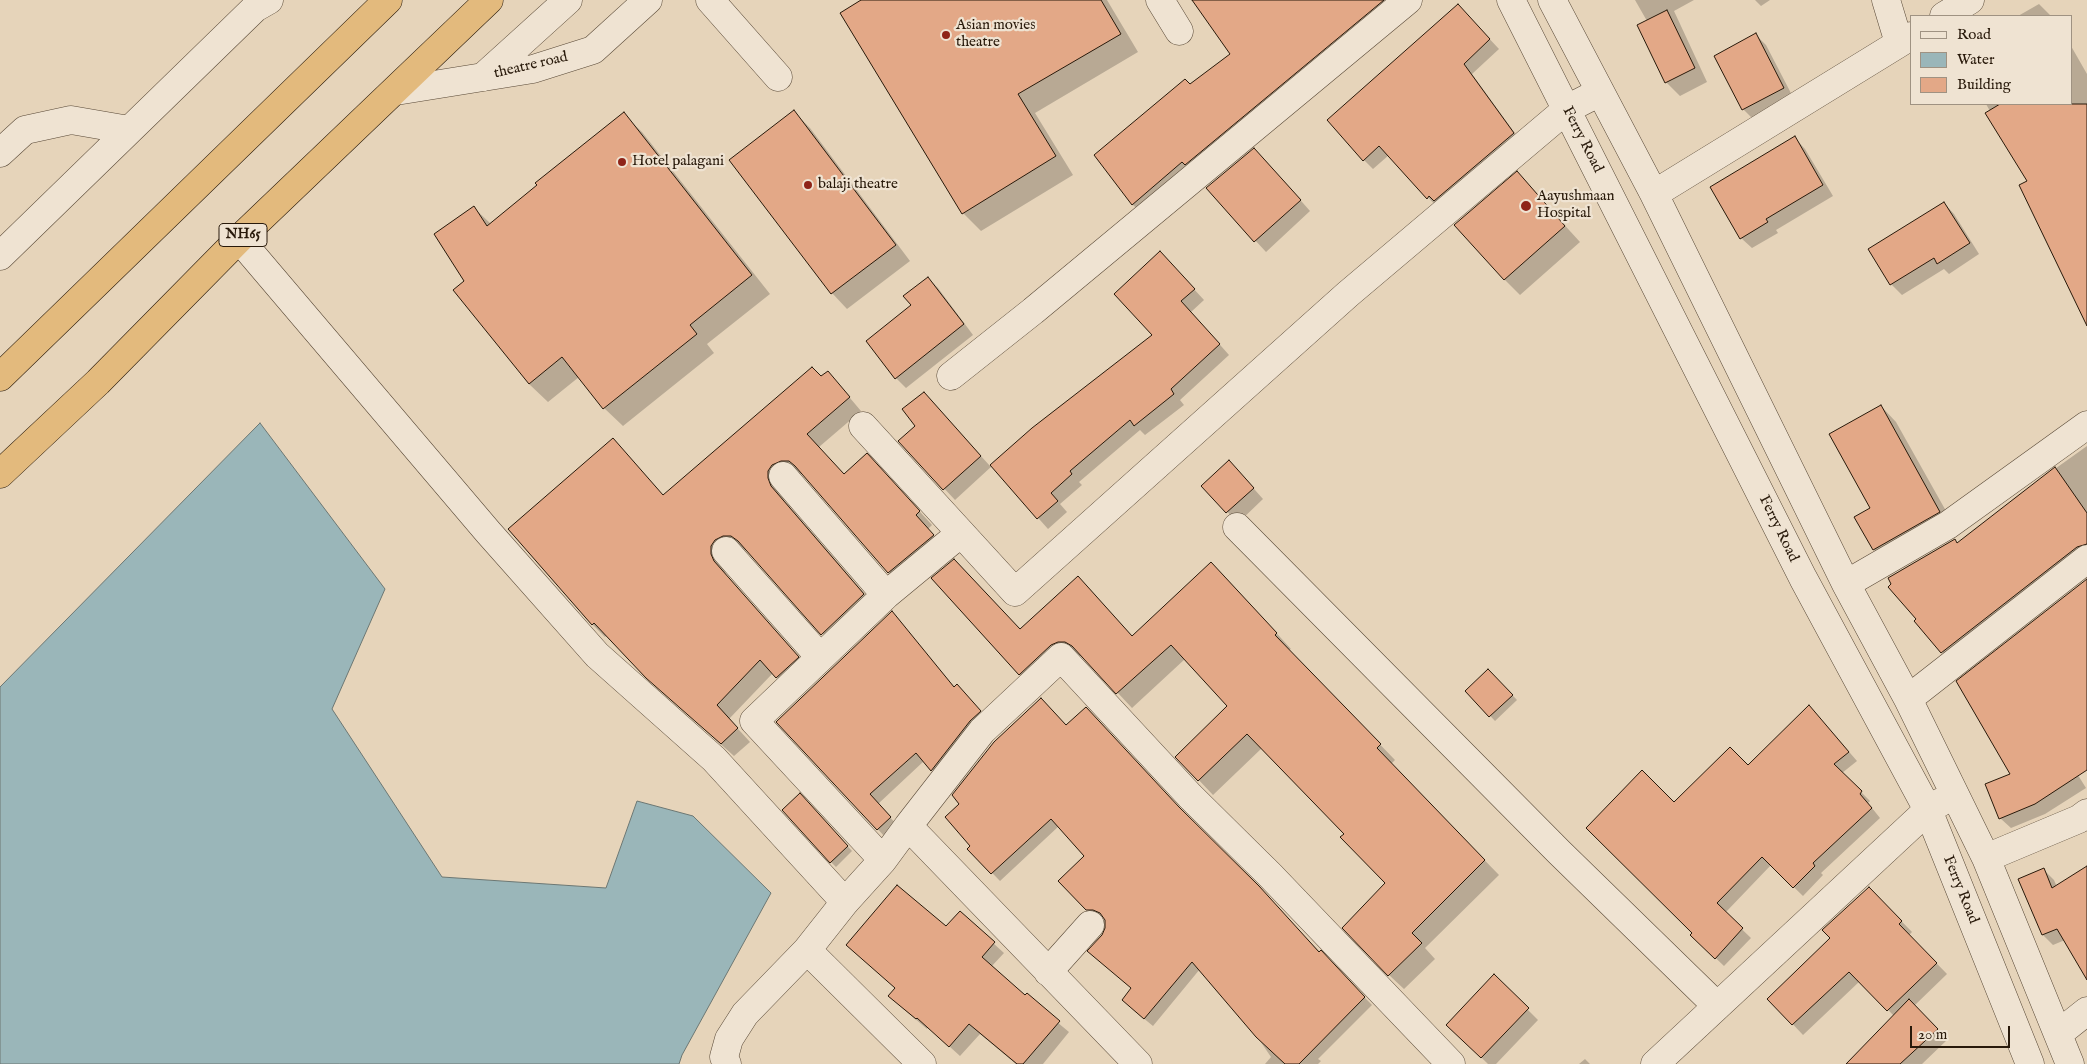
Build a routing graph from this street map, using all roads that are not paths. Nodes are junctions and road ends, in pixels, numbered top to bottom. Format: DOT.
graph roads {
  1 [pos="269,0"];
  2 [pos="388,0"];
  3 [pos="489,0"];
  4 [pos="568,0"];
  5 [pos="648,0"];
  6 [pos="710,0"];
  7 [pos="1160,0"];
  8 [pos="1408,0"];
  9 [pos="1511,0"];
  10 [pos="1552,0"];
  11 [pos="1886,0"];
  12 [pos="1970,0"];
  13 [pos="1946,15"];
  14 [pos="1179,32"];
  15 [pos="1905,40"];
  16 [pos="778,76"];
  17 [pos="483,77"];
  18 [pos="396,91"];
  19 [pos="1600,92"];
  20 [pos="1566,110"];
  21 [pos="129,130"];
  22 [pos="0,153"];
  23 [pos="1654,194"];
  24 [pos="238,239"];
  25 [pos="0,256"];
  26 [pos="951,376"];
  27 [pos="0,377"];
  28 [pos="2087,425"];
  29 [pos="863,426"];
  30 [pos="0,474"];
  31 [pos="783,476"];
  32 [pos="1237,527"];
  33 [pos="960,533"];
  34 [pos="726,551"];
  35 [pos="2087,559"];
  36 [pos="1841,574"];
  37 [pos="1803,578"];
  38 [pos="886,595"];
  39 [pos="820,657"];
  40 [pos="1908,699"];
  41 [pos="1954,795"];
  42 [pos="1928,810"];
  43 [pos="2087,813"];
  44 [pos="908,826"];
  45 [pos="1986,858"];
  46 [pos="883,860"];
  47 [pos="845,902"];
  48 [pos="1090,925"];
  49 [pos="807,950"];
  50 [pos="1048,972"];
  51 [pos="1717,1006"];
  52 [pos="2087,1011"];
  53 [pos="2058,1034"];
  54 [pos="727,1064"];
  55 [pos="922,1064"];
  56 [pos="1138,1064"];
  57 [pos="1451,1064"];
  58 [pos="1655,1064"];
  59 [pos="2030,1064"];
  60 [pos="2070,1064"];
  1 -- 21 [label="street"];
  2 -- 27 [label="highway"];
  3 -- 18 [label="highway, NH65"];
  4 -- 17 [label="street"];
  5 -- 17 [label="street, theatre road"];
  6 -- 16 [label="street"];
  7 -- 14 [label="street"];
  8 -- 26 [label="street"];
  9 -- 20 [label="street, Ferry Road"];
  10 -- 19 [label="street"];
  11 -- 15 [label="street"];
  12 -- 13 [label="street"];
  15 -- 23 [label="street"];
  17 -- 18 [label="street, theatre road"];
  18 -- 24 [label="highway, NH65"];
  19 -- 20 [label="street"];
  19 -- 23 [label="street"];
  20 -- 33 [label="street"];
  20 -- 37 [label="street, Ferry Road"];
  21 -- 22 [label="street"];
  21 -- 25 [label="street"];
  23 -- 36 [label="street"];
  24 -- 30 [label="highway, NH65"];
  24 -- 47 [label="street"];
  28 -- 36 [label="street"];
  29 -- 33 [label="street"];
  31 -- 38 [label="street"];
  32 -- 51 [label="street"];
  33 -- 38 [label="street"];
  34 -- 39 [label="street"];
  35 -- 40 [label="street"];
  36 -- 37 [label="street"];
  36 -- 40 [label="street"];
  37 -- 42 [label="street, Ferry Road"];
  38 -- 39 [label="street"];
  39 -- 46 [label="street"];
  40 -- 41 [label="street"];
  41 -- 42 [label="street"];
  41 -- 45 [label="street"];
  42 -- 51 [label="street"];
  42 -- 59 [label="street, Ferry Road"];
  43 -- 45 [label="street"];
  44 -- 46 [label="street"];
  44 -- 50 [label="street"];
  44 -- 57 [label="street"];
  45 -- 53 [label="street"];
  46 -- 47 [label="street"];
  47 -- 49 [label="street"];
  48 -- 50 [label="street"];
  49 -- 54 [label="street"];
  49 -- 55 [label="street"];
  50 -- 56 [label="street"];
  51 -- 58 [label="street"];
  52 -- 53 [label="street"];
  53 -- 60 [label="street"];
}
